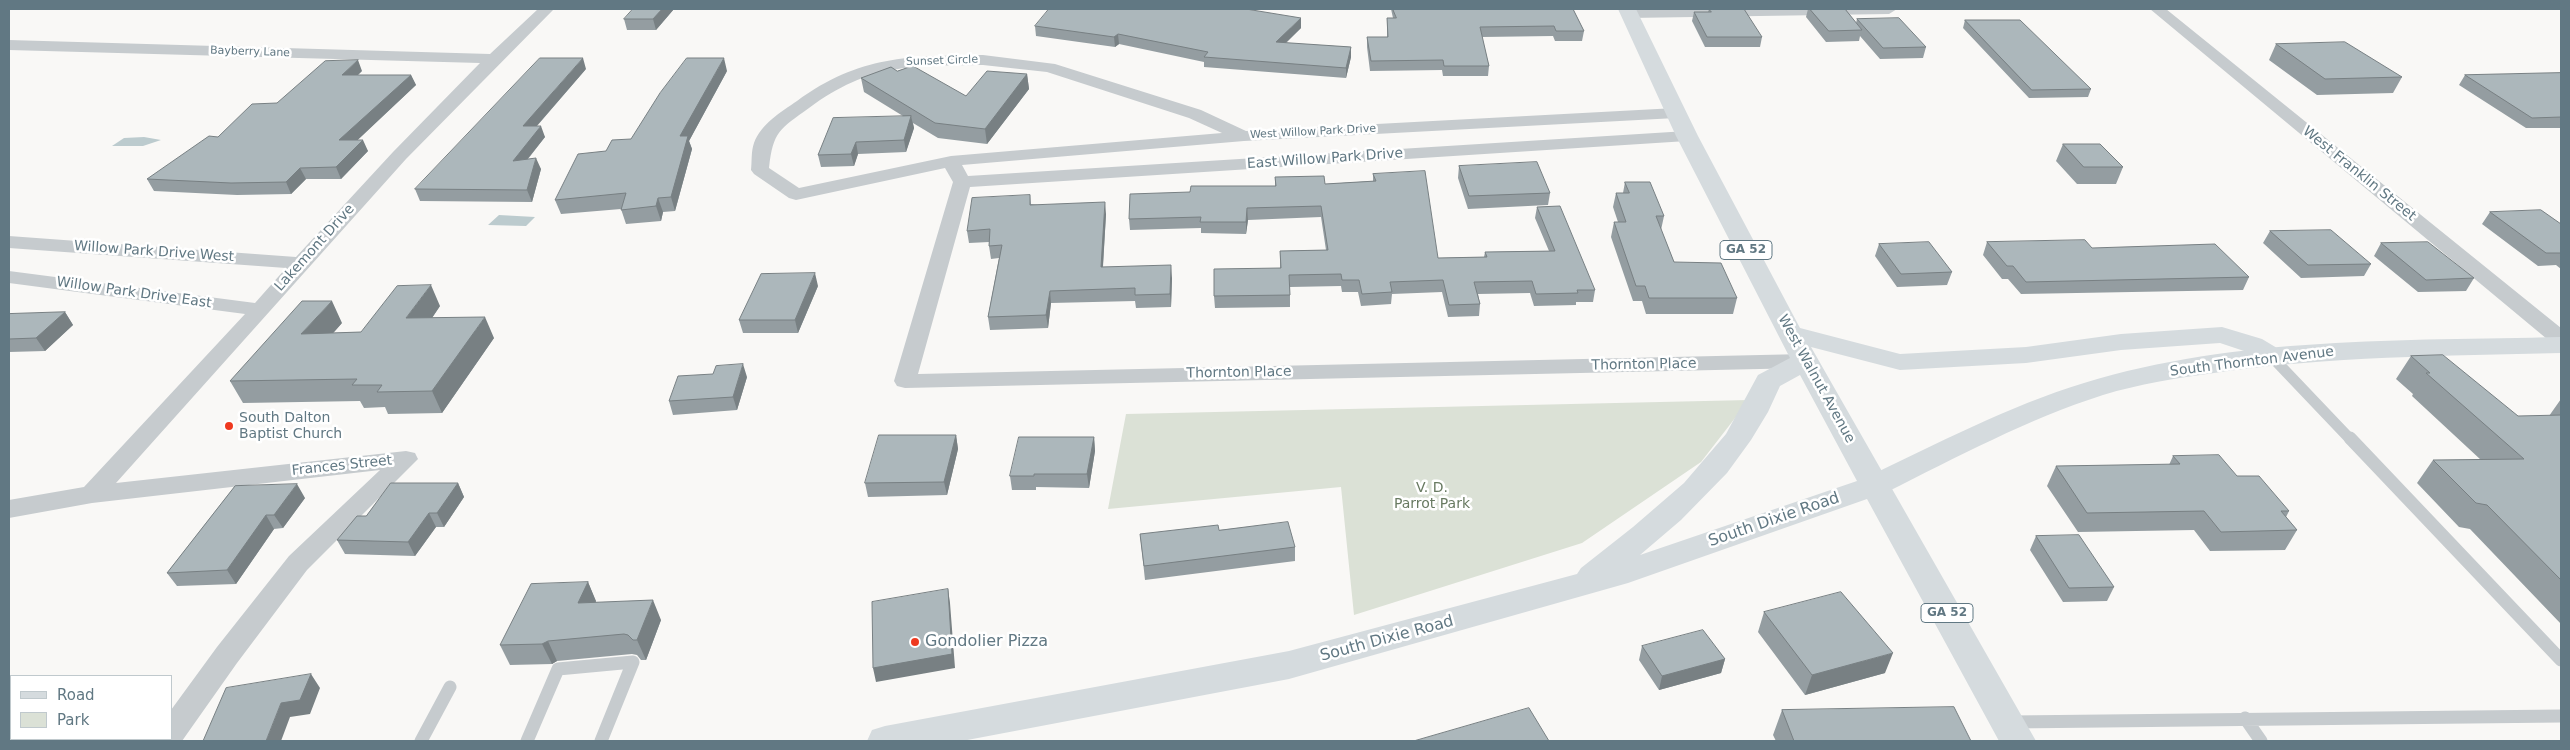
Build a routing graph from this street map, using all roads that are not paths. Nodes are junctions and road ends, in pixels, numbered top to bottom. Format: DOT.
graph roads {
  1 [pos="546,9"];
  2 [pos="1889,9"];
  3 [pos="2157,9"];
  4 [pos="1628,11"];
  5 [pos="9,44"];
  6 [pos="492,59"];
  7 [pos="1676,113"];
  8 [pos="1244,136"];
  9 [pos="1687,136"];
  10 [pos="951,161"];
  11 [pos="962,182"];
  12 [pos="9,242"];
  13 [pos="299,263"];
  14 [pos="9,276"];
  15 [pos="260,310"];
  16 [pos="1790,333"];
  17 [pos="2561,339"];
  18 [pos="2561,345"];
  19 [pos="2272,357"];
  20 [pos="1805,361"];
  21 [pos="1876,485"];
  22 [pos="92,494"];
  23 [pos="9,509"];
  24 [pos="1580,585"];
  25 [pos="2561,660"];
  26 [pos="450,687"];
  27 [pos="2561,716"];
  28 [pos="2245,718"];
  29 [pos="2013,732"];
  30 [pos="172,733"];
  31 [pos="921,738"];
  32 [pos="421,741"];
  33 [pos="527,741"];
  34 [pos="602,741"];
  35 [pos="885,741"];
  36 [pos="2261,741"];
  1 -- 6 [label="street, Lakemont Drive"];
  2 -- 4 [label="street"];
  3 -- 17 [label="street, West Franklin Street"];
  4 -- 7 [label="main road, West Walnut Avenue / GA 52"];
  5 -- 6 [label="street, Bayberry Lane"];
  6 -- 13 [label="street, Lakemont Drive"];
  7 -- 8 [label="street, West Willow Park Drive"];
  7 -- 9 [label="main road, West Walnut Avenue / GA 52"];
  8 -- 10 [label="street, West Willow Park Drive"];
  8 -- 10 [label="street, Sunset Circle"];
  9 -- 11 [label="street, East Willow Park Drive"];
  9 -- 16 [label="main road, West Walnut Avenue / GA 52"];
  10 -- 11 [label="street"];
  11 -- 20 [label="street, Thornton Place"];
  12 -- 13 [label="street, Willow Park Drive West"];
  13 -- 15 [label="street, Lakemont Drive"];
  14 -- 15 [label="street, Willow Park Drive East"];
  15 -- 22 [label="street, Lakemont Drive"];
  16 -- 19 [label="main road"];
  16 -- 20 [label="main road, West Walnut Avenue / GA 52"];
  18 -- 19 [label="main road, South Thornton Avenue"];
  19 -- 21 [label="main road, South Thornton Avenue"];
  19 -- 25 [label="lane"];
  20 -- 21 [label="main road, West Walnut Avenue / GA 52"];
  20 -- 24 [label="main road"];
  21 -- 24 [label="main road, South Dixie Road"];
  21 -- 29 [label="main road, West Walnut Avenue / GA 52"];
  22 -- 23 [label="street, Frances Street"];
  22 -- 30 [label="street, Frances Street"];
  24 -- 31 [label="main road, South Dixie Road"];
  26 -- 32 [label="lane"];
  27 -- 28 [label="lane"];
  28 -- 29 [label="lane"];
  28 -- 36 [label="lane"];
  31 -- 35 [label="main road, South Dixie Road"];
  33 -- 34 [label="lane"];
}
